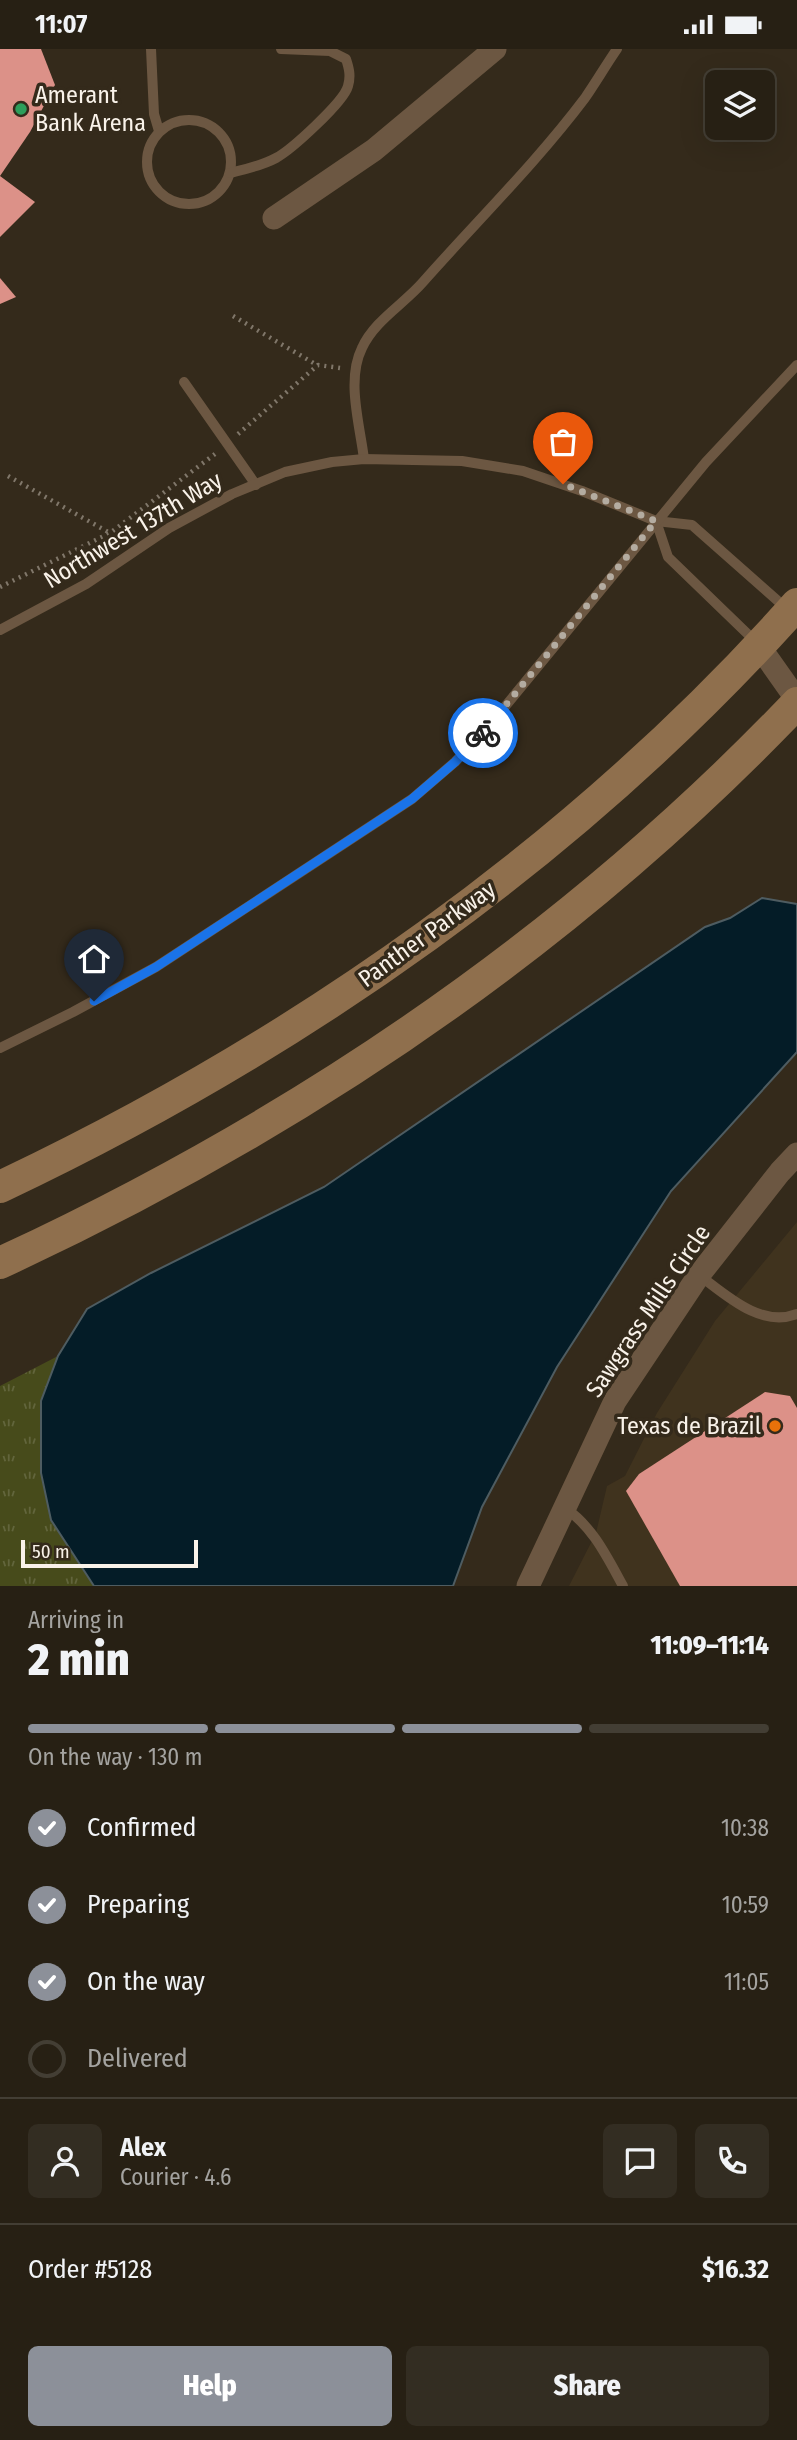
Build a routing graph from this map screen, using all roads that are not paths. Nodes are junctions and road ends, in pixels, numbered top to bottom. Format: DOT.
graph roads {
  1 [pos="151,49"];
  2 [pos="281,49"];
  3 [pos="495,49"];
  4 [pos="617,49"];
  5 [pos="159,131"];
  6 [pos="230,173"];
  7 [pos="274,218"];
  8 [pos="797,365"];
  9 [pos="184,382"];
  10 [pos="364,459"];
  11 [pos="256,485"];
  12 [pos="656,521"];
  13 [pos="795,612"];
  14 [pos="0,630"];
  15 [pos="760,646"];
  16 [pos="797,702"];
  17 [pos="0,1048"];
  18 [pos="797,1154"];
  19 [pos="0,1187"];
  20 [pos="0,1263"];
  21 [pos="699,1275"];
  22 [pos="797,1314"];
  23 [pos="565,1508"];
  24 [pos="528,1586"];
  25 [pos="623,1586"];
  1 -- 5 [label="lane"];
  2 -- 6 [label="lane"];
  3 -- 7 [label="street"];
  4 -- 10 [label="lane"];
  5 -- 6 [label="lane"];
  5 -- 6 [label="lane"];
  8 -- 12 [label="lane"];
  9 -- 11 [label="lane"];
  10 -- 11 [label="lane, Northwest 137th Way"];
  10 -- 12 [label="lane, Northwest 137th Way"];
  11 -- 14 [label="lane, Northwest 137th Way"];
  12 -- 13 [label="lane, Northwest 137th Way"];
  12 -- 15 [label="lane"];
  12 -- 17 [label="lane"];
  13 -- 15 [label="main road, Panther Parkway"];
  15 -- 16 [label="street"];
  15 -- 19 [label="main road, Panther Parkway"];
  16 -- 20 [label="main road"];
  18 -- 21 [label="street, Sawgrass Mills Circle"];
  21 -- 22 [label="lane"];
  21 -- 23 [label="street, Sawgrass Mills Circle"];
  23 -- 24 [label="street, Sawgrass Mills Circle"];
  23 -- 25 [label="lane"];
}
